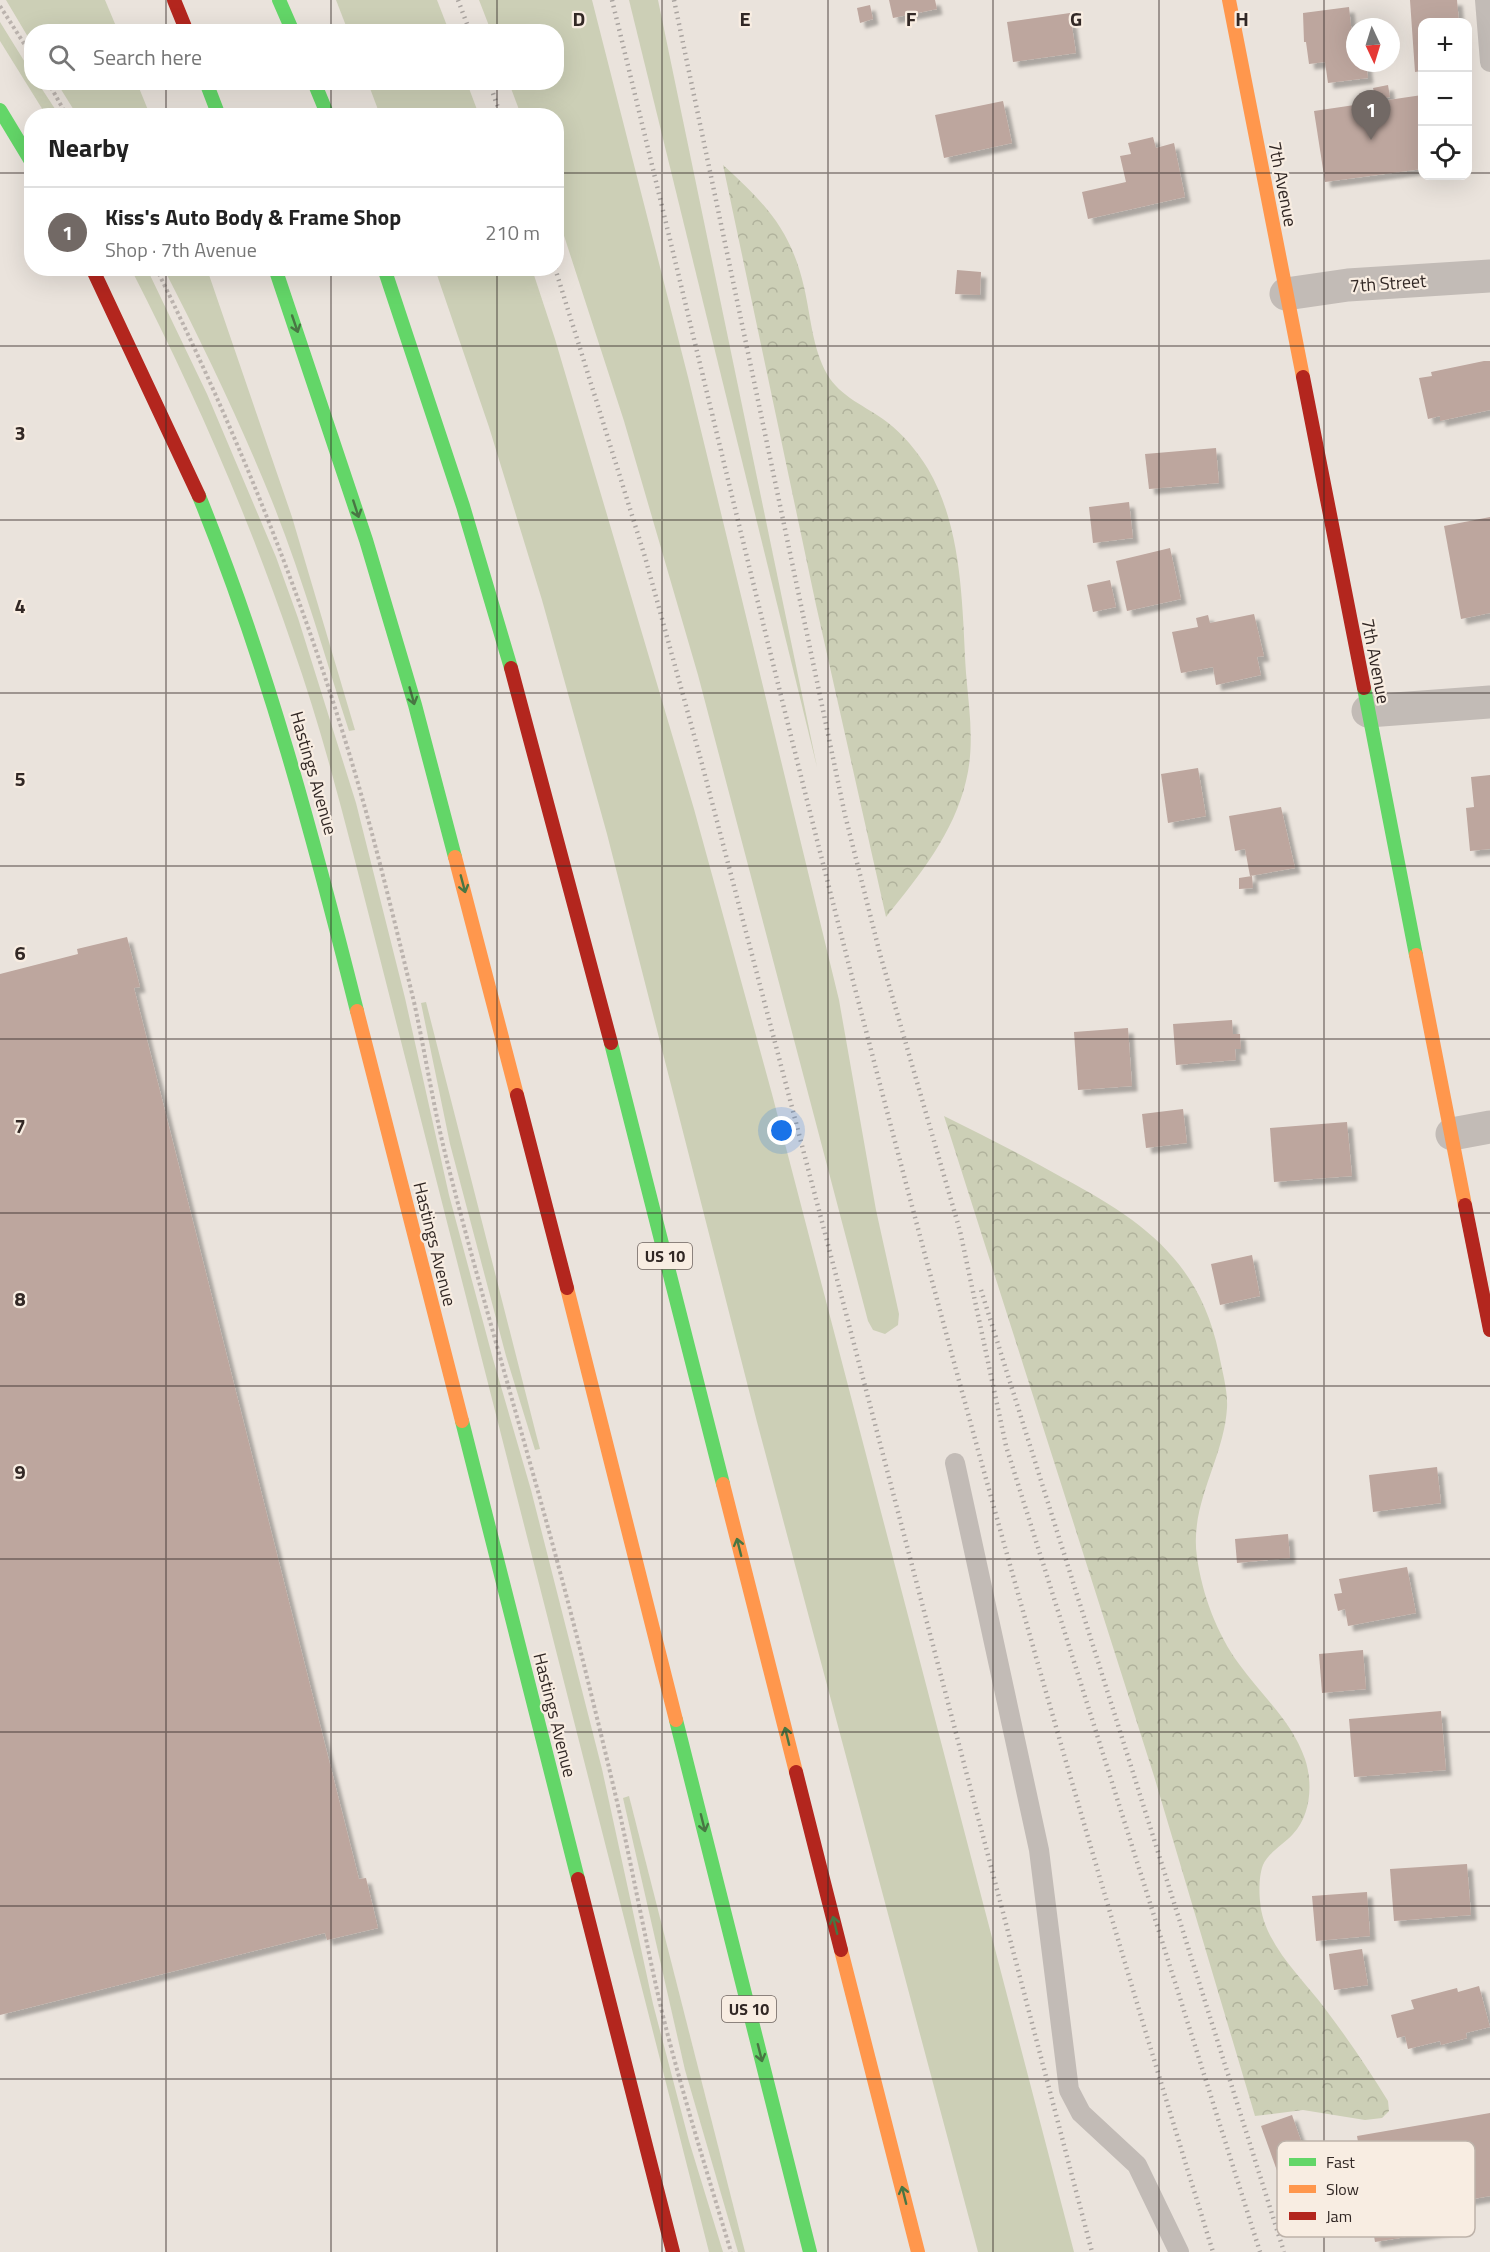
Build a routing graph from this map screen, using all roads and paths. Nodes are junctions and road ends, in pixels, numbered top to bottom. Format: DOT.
graph roads {
  1 [pos="174,0"];
  2 [pos="279,0"];
  3 [pos="1228,0"];
  4 [pos="1485,0"];
  5 [pos="0,6"];
  6 [pos="184,24"];
  7 [pos="290,24"];
  8 [pos="24,44"];
  9 [pos="1490,62"];
  10 [pos="53,90"];
  11 [pos="209,90"];
  12 [pos="317,90"];
  13 [pos="63,108"];
  14 [pos="216,108"];
  15 [pos="325,108"];
  16 [pos="0,110"];
  17 [pos="24,150"];
  18 [pos="96,276"];
  19 [pos="160,276"];
  20 [pos="278,276"];
  21 [pos="387,276"];
  22 [pos="1490,276"];
  23 [pos="1287,294"];
  24 [pos="1490,702"];
  25 [pos="1368,711"];
  26 [pos="1490,1127"];
  27 [pos="1452,1134"];
  28 [pos="1490,1329"];
  29 [pos="955,1462"];
  30 [pos="843,1958"];
  31 [pos="907,2150"];
  32 [pos="673,2252"];
  33 [pos="731,2252"];
  34 [pos="810,2252"];
  35 [pos="918,2252"];
  36 [pos="1179,2252"];
  1 -- 6 [label="main road"];
  2 -- 7 [label="main road"];
  3 -- 23 [label="main road, 7th Avenue"];
  4 -- 9 [label="lane"];
  5 -- 8 [label="path"];
  10 -- 13 [label="path"];
  11 -- 14 [label="main road"];
  12 -- 15 [label="main road"];
  16 -- 17 [label="main road"];
  18 -- 32 [label="main road, Hastings Avenue"];
  19 -- 33 [label="path"];
  20 -- 34 [label="main road, US 10, one-way"];
  30 -- 21 [label="main road, US 10, one-way"];
  22 -- 23 [label="street, 7th Street"];
  23 -- 25 [label="main road, 7th Avenue"];
  24 -- 25 [label="street"];
  25 -- 27 [label="main road, 7th Avenue"];
  26 -- 27 [label="street"];
  27 -- 28 [label="main road, 7th Avenue"];
  29 -- 36 [label="lane"];
  30 -- 31 [label="main road"];
  35 -- 30 [label="main road, US 10, one-way"];
}
